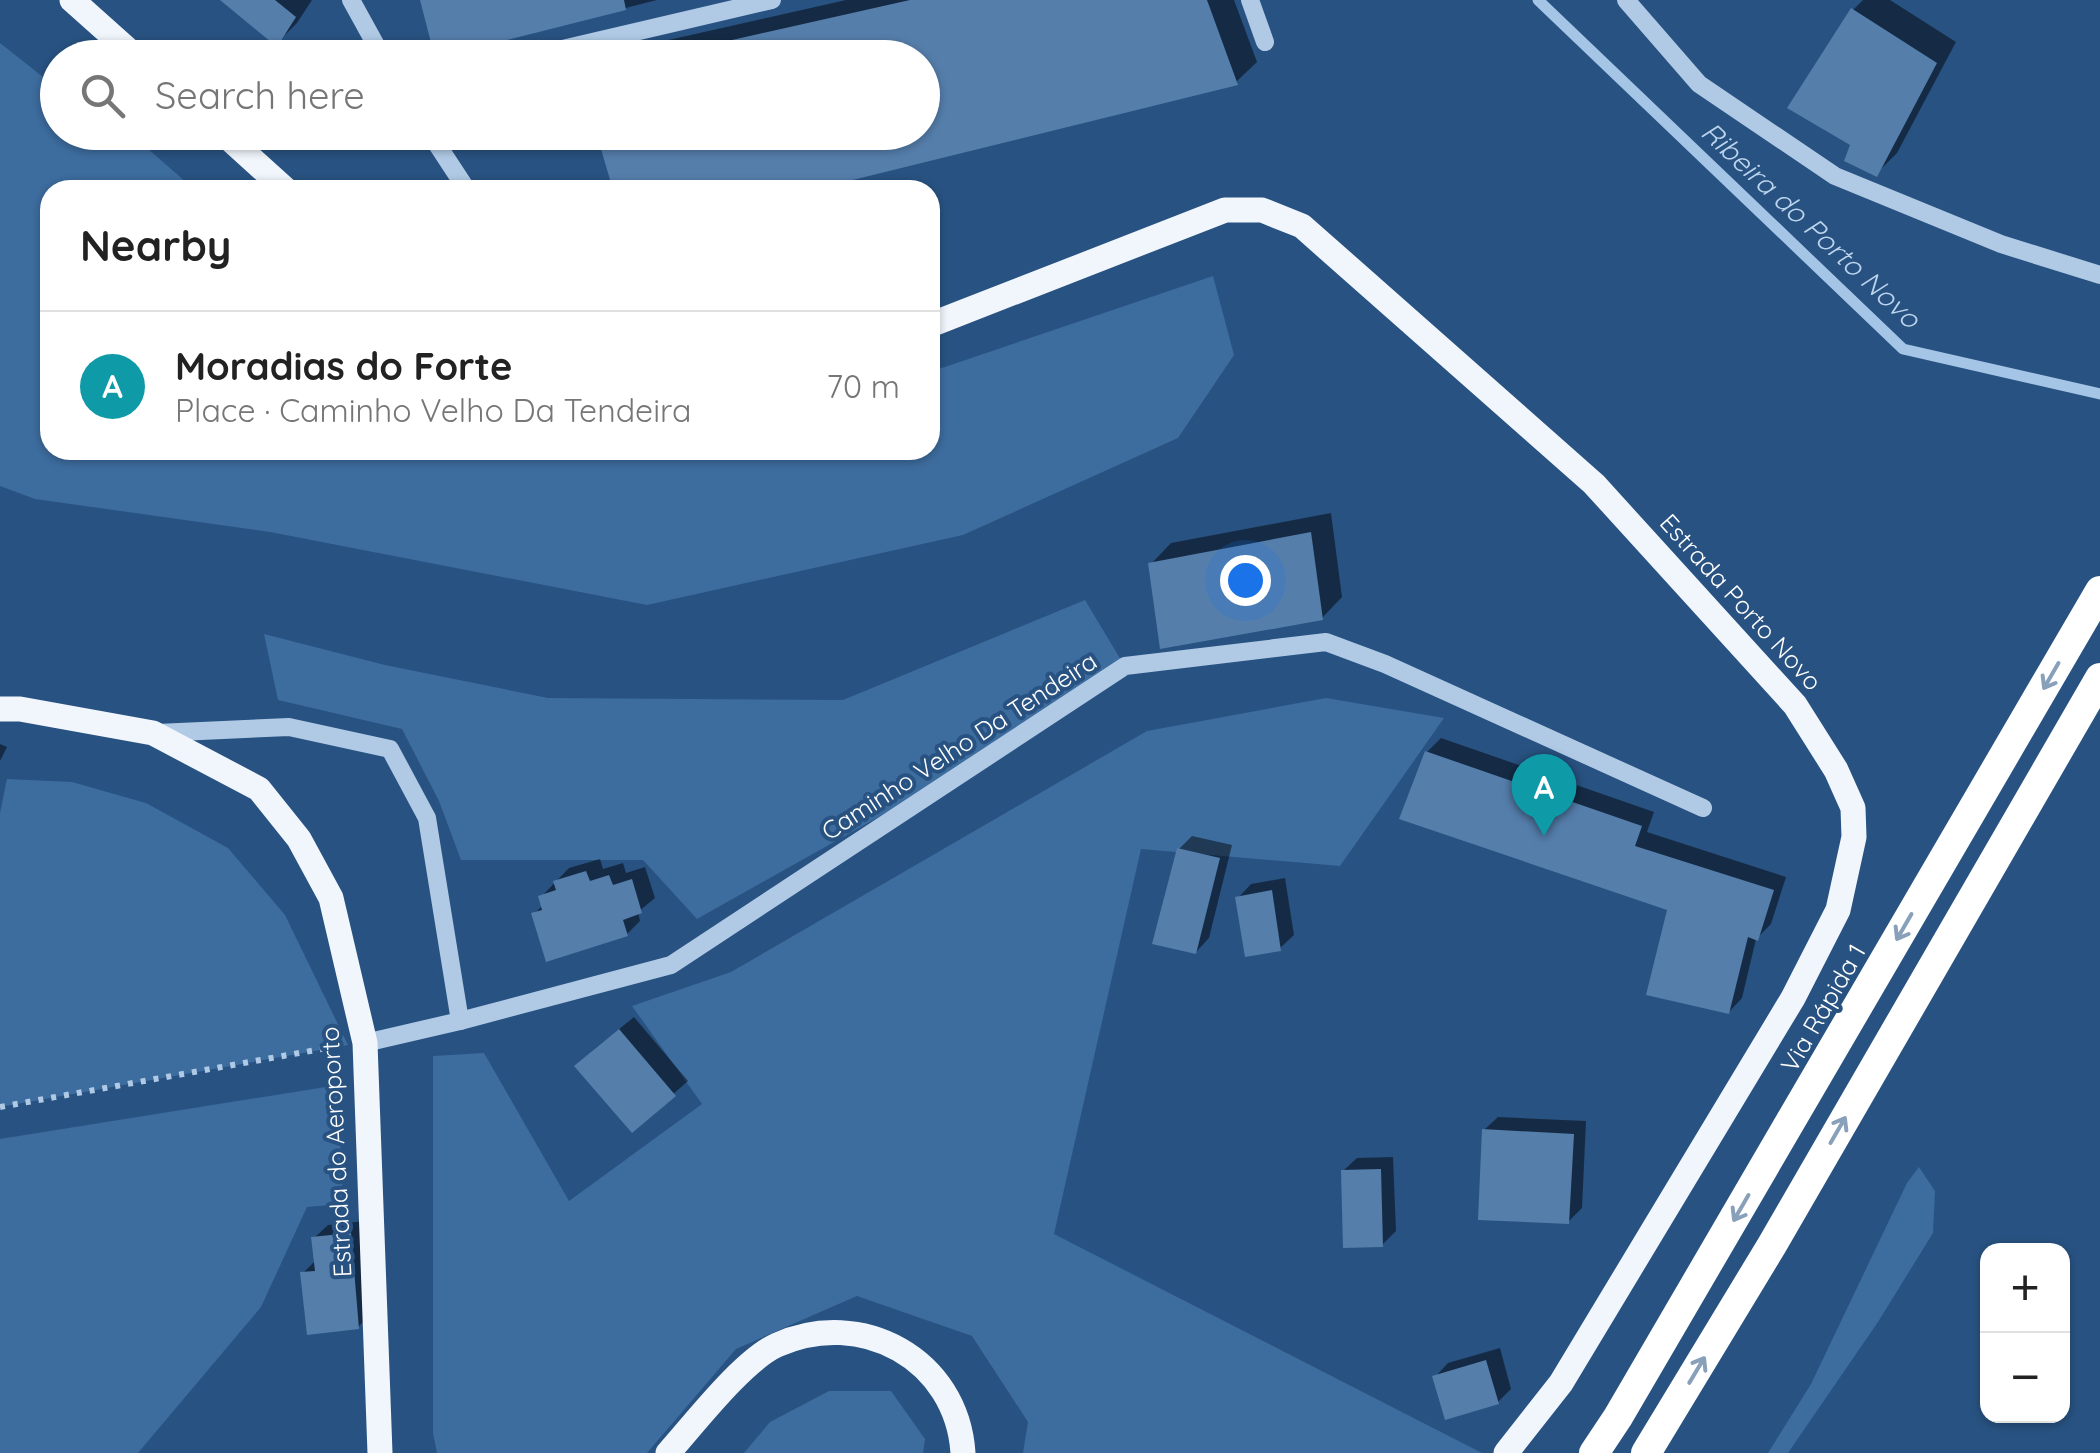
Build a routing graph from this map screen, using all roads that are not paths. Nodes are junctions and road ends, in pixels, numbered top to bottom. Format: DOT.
graph roads {
  1 [pos="72,0"];
  2 [pos="352,0"];
  3 [pos="772,0"];
  4 [pos="1250,0"];
  5 [pos="1626,0"];
  6 [pos="117,40"];
  7 [pos="373,40"];
  8 [pos="601,40"];
  9 [pos="1265,42"];
  10 [pos="242,150"];
  11 [pos="440,150"];
  12 [pos="275,180"];
  13 [pos="460,180"];
  14 [pos="2100,275"];
  15 [pos="940,321"];
  16 [pos="2100,591"];
  17 [pos="2100,678"];
  18 [pos="0,709"];
  19 [pos="153,733"];
  20 [pos="1703,808"];
  21 [pos="460,1021"];
  22 [pos="366,1044"];
  23 [pos="380,1453"];
  24 [pos="668,1453"];
  25 [pos="963,1453"];
  26 [pos="1506,1453"];
  27 [pos="1594,1453"];
  28 [pos="1646,1453"];
  1 -- 6 [label="main road"];
  2 -- 7 [label="street"];
  3 -- 8 [label="street"];
  4 -- 9 [label="street"];
  5 -- 14 [label="street"];
  10 -- 12 [label="main road"];
  11 -- 13 [label="street"];
  15 -- 26 [label="main road, Estrada Porto Novo"];
  16 -- 27 [label="highway, Via Rápida 1, one-way"];
  28 -- 17 [label="highway, one-way"];
  18 -- 19 [label="main road, Estrada do Aeroporto"];
  19 -- 21 [label="street"];
  19 -- 22 [label="main road, Estrada do Aeroporto"];
  20 -- 21 [label="street, Caminho Velho Da Tendeira"];
  21 -- 22 [label="street, Caminho Velho Da Tendeira"];
  22 -- 23 [label="main road, Estrada do Aeroporto"];
  24 -- 25 [label="main road"];
}
